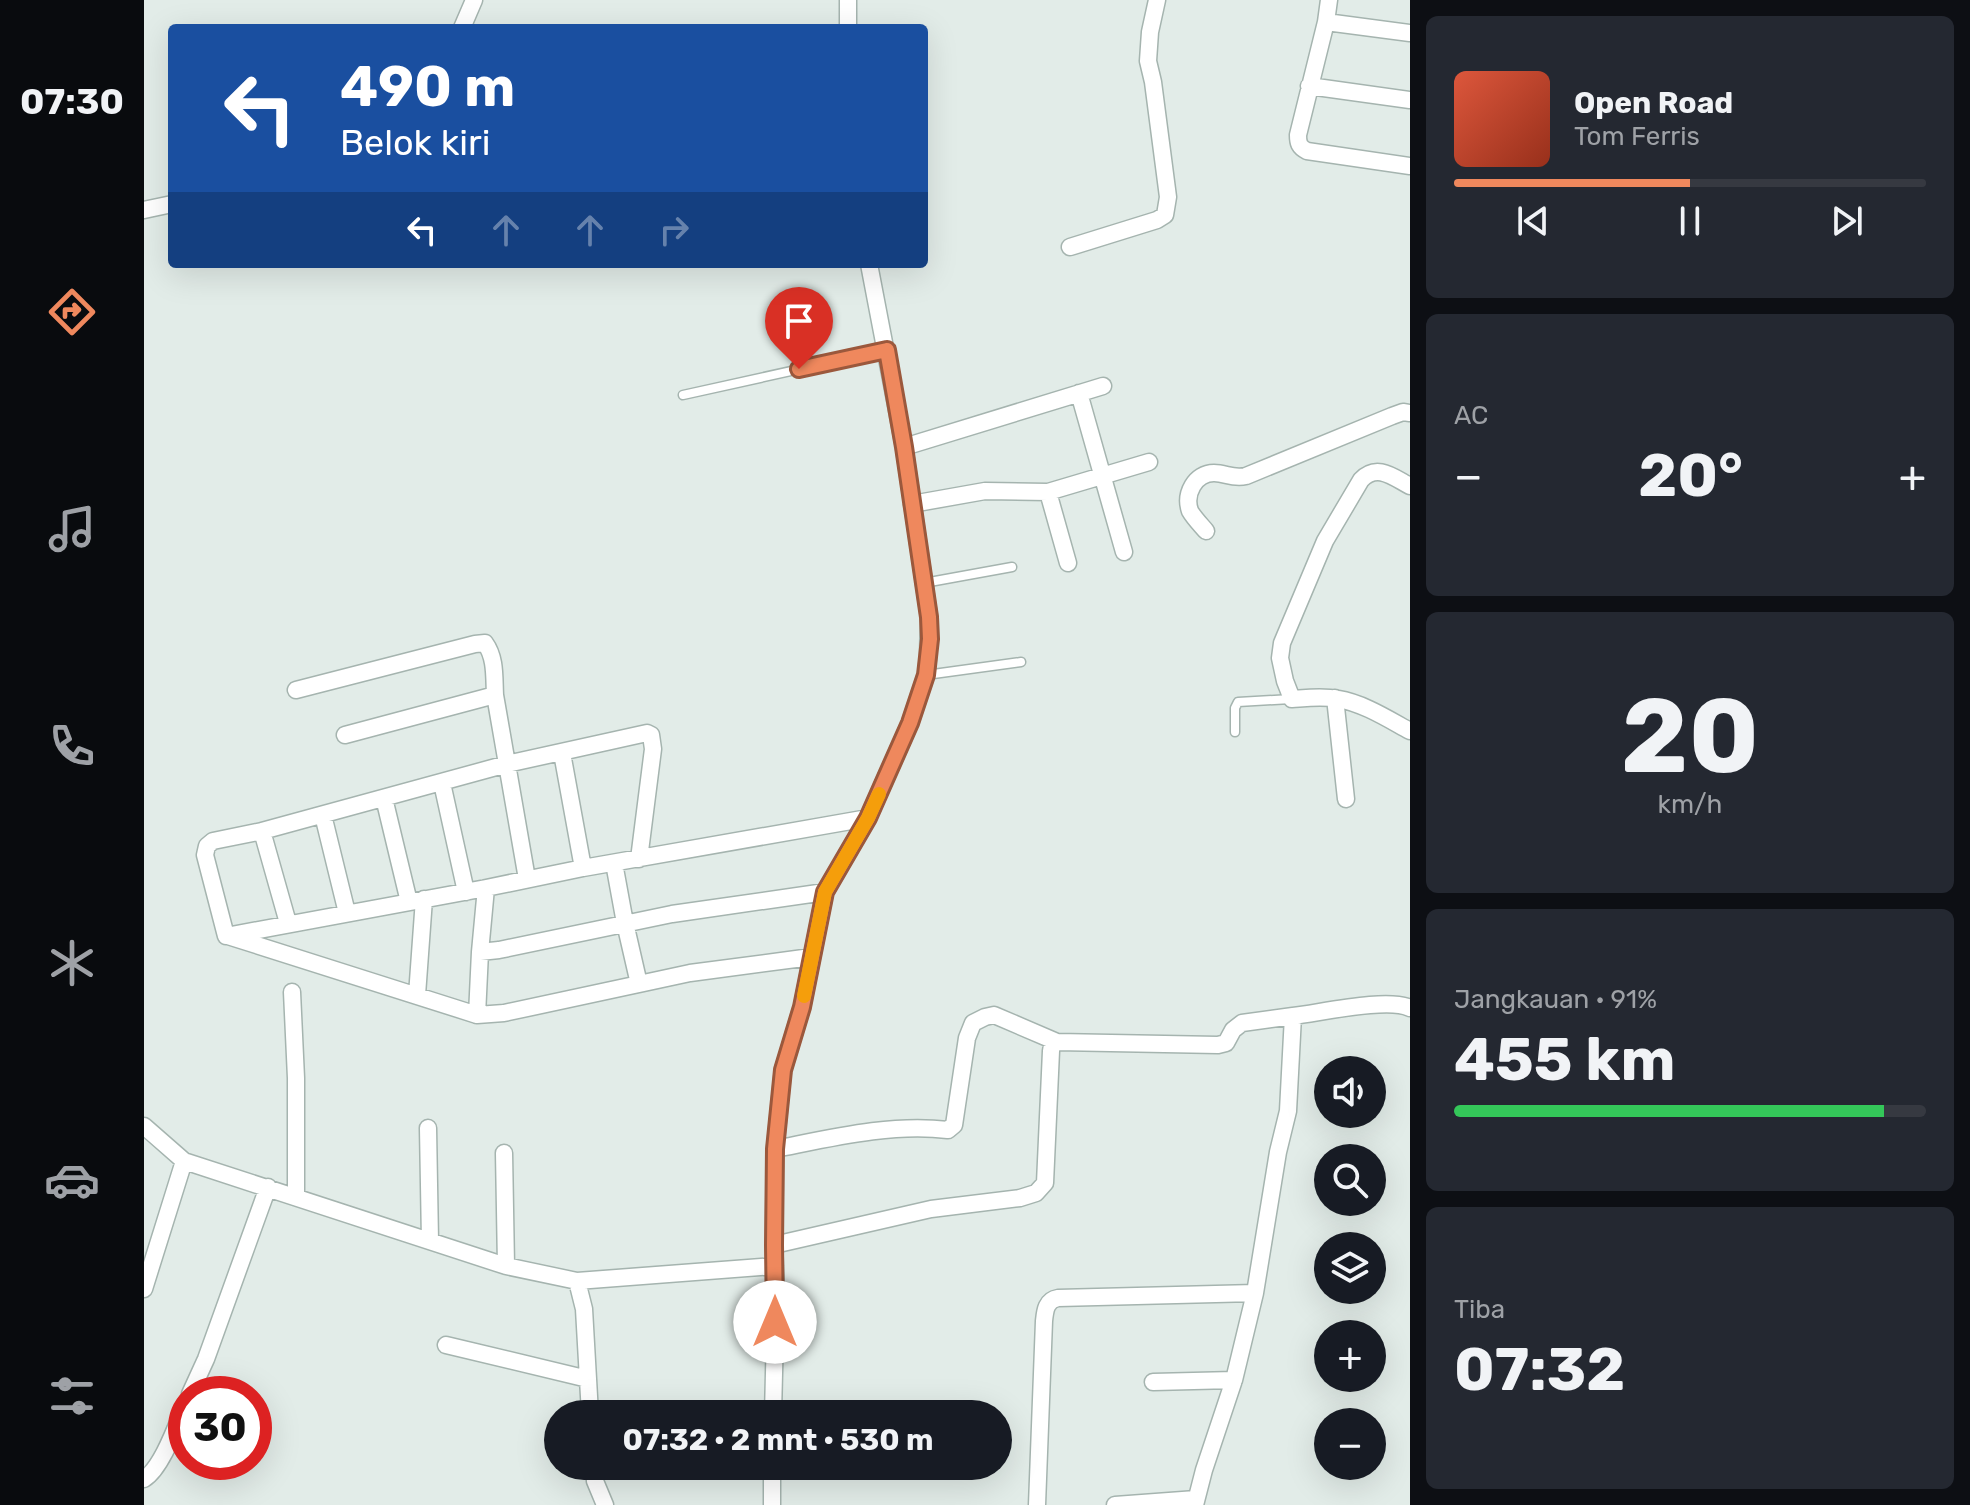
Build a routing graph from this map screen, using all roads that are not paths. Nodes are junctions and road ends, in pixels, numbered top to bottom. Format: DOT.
graph roads {
  1 [pos="474,0"];
  2 [pos="848,0"];
  3 [pos="1157,0"];
  4 [pos="1329,0"];
  5 [pos="1326,22"];
  6 [pos="464,24"];
  7 [pos="848,24"];
  8 [pos="1410,33"];
  9 [pos="1309,86"];
  10 [pos="1410,100"];
  11 [pos="1410,166"];
  12 [pos="168,205"];
  13 [pos="144,210"];
  14 [pos="1070,247"];
  15 [pos="870,268"];
  16 [pos="887,350"];
  17 [pos="1103,386"];
  18 [pos="1079,393"];
  19 [pos="683,395"];
  20 [pos="1410,413"];
  21 [pos="904,447"];
  22 [pos="1149,462"];
  23 [pos="1102,476"];
  24 [pos="1410,486"];
  25 [pos="1048,492"];
  26 [pos="912,504"];
  27 [pos="1206,531"];
  28 [pos="1124,552"];
  29 [pos="1068,563"];
  30 [pos="1012,567"];
  31 [pos="924,583"];
  32 [pos="1021,662"];
  33 [pos="926,675"];
  34 [pos="296,690"];
  35 [pos="495,695"];
  36 [pos="1335,698"];
  37 [pos="1292,699"];
  38 [pos="1410,731"];
  39 [pos="1235,732"];
  40 [pos="345,735"];
  41 [pos="562,753"];
  42 [pos="507,764"];
  43 [pos="442,783"];
  44 [pos="384,798"];
  45 [pos="1346,799"];
  46 [pos="323,815"];
  47 [pos="868,818"];
  48 [pos="262,831"];
  49 [pos="639,859"];
  50 [pos="614,863"];
  51 [pos="583,868"];
  52 [pos="527,879"];
  53 [pos="486,888"];
  54 [pos="466,892"];
  55 [pos="825,892"];
  56 [pos="416,901"];
  57 [pos="347,913"];
  58 [pos="288,923"];
  59 [pos="625,923"];
  60 [pos="226,936"];
  61 [pos="480,952"];
  62 [pos="811,957"];
  63 [pos="639,984"];
  64 [pos="292,992"];
  65 [pos="417,995"];
  66 [pos="1409,1001"];
  67 [pos="477,1015"];
  68 [pos="1293,1016"];
  69 [pos="1057,1042"];
  70 [pos="144,1126"];
  71 [pos="428,1128"];
  72 [pos="775,1149"];
  73 [pos="504,1153"];
  74 [pos="184,1161"];
  75 [pos="268,1187"];
  76 [pos="296,1197"];
  77 [pos="430,1241"];
  78 [pos="774,1245"];
  79 [pos="506,1266"];
  80 [pos="775,1266"];
  81 [pos="577,1281"];
  82 [pos="144,1289"];
  83 [pos="1255,1293"];
  84 [pos="446,1345"];
  85 [pos="198,1376"];
  86 [pos="588,1379"];
  87 [pos="1234,1380"];
  88 [pos="1153,1382"];
  89 [pos="589,1400"];
  90 [pos="773,1400"];
  91 [pos="168,1444"];
  92 [pos="144,1479"];
  93 [pos="595,1480"];
  94 [pos="772,1480"];
  95 [pos="1195,1502"];
  96 [pos="605,1505"];
  97 [pos="772,1505"];
  98 [pos="1037,1505"];
  99 [pos="1115,1505"];
  1 -- 6 [label="street"];
  2 -- 7 [label="street"];
  3 -- 14 [label="street"];
  4 -- 5 [label="street"];
  5 -- 8 [label="street"];
  5 -- 9 [label="street"];
  9 -- 10 [label="street"];
  9 -- 11 [label="street"];
  12 -- 13 [label="street"];
  15 -- 16 [label="street"];
  16 -- 19 [label="lane"];
  16 -- 21 [label="street"];
  17 -- 18 [label="street"];
  18 -- 21 [label="street"];
  18 -- 23 [label="street"];
  20 -- 27 [label="street"];
  21 -- 26 [label="street"];
  22 -- 23 [label="street"];
  23 -- 25 [label="street"];
  23 -- 28 [label="street"];
  24 -- 37 [label="street"];
  25 -- 26 [label="street"];
  25 -- 29 [label="street"];
  26 -- 31 [label="street"];
  30 -- 31 [label="lane"];
  31 -- 33 [label="street"];
  32 -- 33 [label="lane"];
  33 -- 47 [label="street"];
  34 -- 35 [label="street"];
  35 -- 40 [label="street"];
  35 -- 42 [label="street"];
  36 -- 37 [label="street"];
  36 -- 38 [label="street"];
  36 -- 45 [label="street"];
  37 -- 39 [label="lane"];
  41 -- 42 [label="street"];
  41 -- 49 [label="street"];
  41 -- 51 [label="street"];
  42 -- 43 [label="street"];
  42 -- 52 [label="street"];
  43 -- 44 [label="street"];
  43 -- 54 [label="street"];
  44 -- 46 [label="street"];
  44 -- 56 [label="street"];
  46 -- 48 [label="street"];
  46 -- 57 [label="street"];
  47 -- 49 [label="street"];
  47 -- 55 [label="street"];
  48 -- 58 [label="street"];
  48 -- 60 [label="street"];
  49 -- 50 [label="street"];
  50 -- 51 [label="street"];
  50 -- 59 [label="street"];
  51 -- 52 [label="street"];
  52 -- 53 [label="street"];
  53 -- 54 [label="street"];
  53 -- 61 [label="street"];
  54 -- 56 [label="street"];
  55 -- 59 [label="street"];
  55 -- 62 [label="street"];
  56 -- 57 [label="street"];
  56 -- 65 [label="street"];
  57 -- 58 [label="street"];
  58 -- 60 [label="street"];
  59 -- 61 [label="street"];
  59 -- 63 [label="street"];
  60 -- 65 [label="street"];
  61 -- 67 [label="street"];
  62 -- 63 [label="street"];
  62 -- 72 [label="street"];
  63 -- 67 [label="street"];
  64 -- 76 [label="street"];
  65 -- 67 [label="street"];
  66 -- 68 [label="street"];
  68 -- 69 [label="street"];
  68 -- 83 [label="street"];
  69 -- 72 [label="street"];
  69 -- 78 [label="street"];
  70 -- 74 [label="street"];
  71 -- 77 [label="street"];
  72 -- 78 [label="street"];
  73 -- 79 [label="street"];
  74 -- 75 [label="street"];
  74 -- 82 [label="street"];
  75 -- 76 [label="street"];
  75 -- 85 [label="street"];
  76 -- 77 [label="street"];
  77 -- 79 [label="street"];
  78 -- 80 [label="street"];
  79 -- 81 [label="street"];
  80 -- 81 [label="street"];
  80 -- 90 [label="street"];
  81 -- 86 [label="street"];
  83 -- 87 [label="street"];
  83 -- 98 [label="street"];
  84 -- 86 [label="street"];
  86 -- 89 [label="street"];
  87 -- 88 [label="street"];
  87 -- 95 [label="street"];
  91 -- 92 [label="street"];
  93 -- 96 [label="street"];
  94 -- 97 [label="street"];
  95 -- 99 [label="street"];
}
